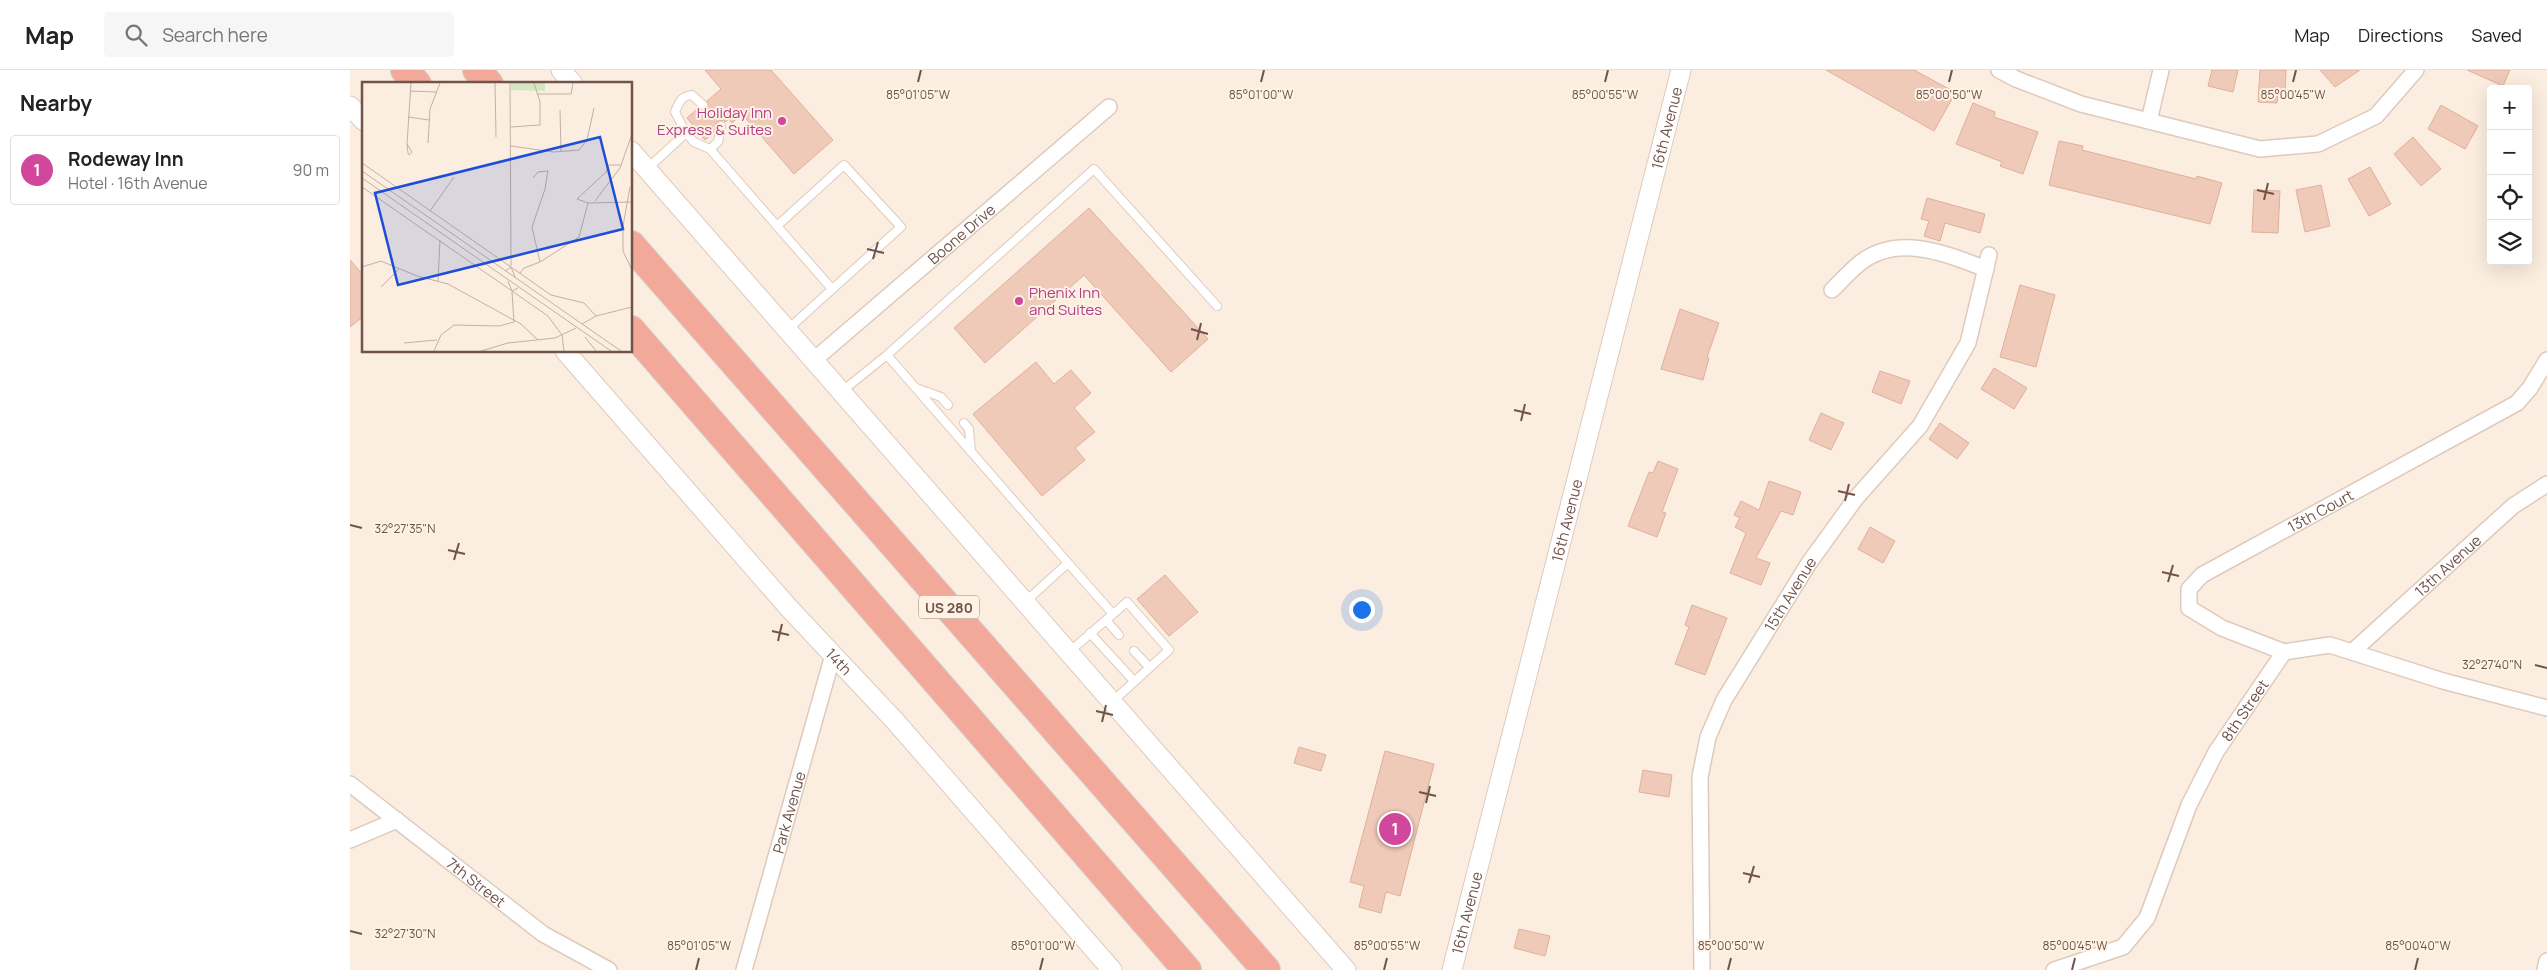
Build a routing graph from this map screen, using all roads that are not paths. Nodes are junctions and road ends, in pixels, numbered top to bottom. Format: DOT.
graph roads {
  1 [pos="405,70"];
  2 [pos="477,70"];
  3 [pos="561,70"];
  4 [pos="1681,70"];
  5 [pos="1999,70"];
  6 [pos="2161,70"];
  7 [pos="2416,70"];
  8 [pos="415,82"];
  9 [pos="487,82"];
  10 [pos="571,82"];
  11 [pos="703,105"];
  12 [pos="350,106"];
  13 [pos="1108,107"];
  14 [pos="362,120"];
  15 [pos="2149,121"];
  16 [pos="721,126"];
  17 [pos="686,133"];
  18 [pos="710,148"];
  19 [pos="632,152"];
  20 [pos="647,169"];
  21 [pos="777,226"];
  22 [pos="632,245"];
  23 [pos="832,289"];
  24 [pos="1832,290"];
  25 [pos="1217,306"];
  26 [pos="787,330"];
  27 [pos="632,331"];
  28 [pos="566,352"];
  29 [pos="886,355"];
  30 [pos="814,360"];
  31 [pos="2547,360"];
  32 [pos="915,387"];
  33 [pos="842,392"];
  34 [pos="948,405"];
  35 [pos="964,423"];
  36 [pos="971,452"];
  37 [pos="2547,484"];
  38 [pos="1068,563"];
  39 [pos="1025,602"];
  40 [pos="1113,614"];
  41 [pos="1106,620"];
  42 [pos="1090,634"];
  43 [pos="1119,635"];
  44 [pos="1134,651"];
  45 [pos="1069,652"];
  46 [pos="2284,652"];
  47 [pos="2352,652"];
  48 [pos="834,655"];
  49 [pos="1149,667"];
  50 [pos="1134,681"];
  51 [pos="1112,702"];
  52 [pos="2547,708"];
  53 [pos="350,784"];
  54 [pos="397,820"];
  55 [pos="350,840"];
  56 [pos="2547,961"];
  57 [pos="609,970"];
  58 [pos="744,970"];
  59 [pos="1112,970"];
  60 [pos="1187,970"];
  61 [pos="1266,970"];
  62 [pos="1346,970"];
  63 [pos="1452,970"];
  64 [pos="1702,970"];
  65 [pos="2054,970"];
  66 [pos="2545,970"];
  1 -- 8 [label="highway"];
  2 -- 9 [label="highway"];
  3 -- 10 [label="street"];
  4 -- 63 [label="street, 16th Avenue"];
  5 -- 15 [label="street"];
  6 -- 15 [label="street"];
  7 -- 15 [label="street"];
  11 -- 17 [label="lane"];
  12 -- 14 [label="street"];
  13 -- 30 [label="street, Boone Drive"];
  16 -- 18 [label="lane"];
  17 -- 18 [label="lane"];
  17 -- 20 [label="lane"];
  18 -- 21 [label="lane"];
  19 -- 20 [label="street"];
  20 -- 26 [label="street"];
  21 -- 23 [label="lane"];
  21 -- 23 [label="lane"];
  22 -- 61 [label="highway, US 280"];
  23 -- 26 [label="lane"];
  24 -- 64 [label="street, 15th Avenue"];
  25 -- 29 [label="lane"];
  26 -- 30 [label="street"];
  27 -- 60 [label="highway"];
  28 -- 48 [label="street, 14th"];
  29 -- 32 [label="lane"];
  29 -- 33 [label="lane"];
  30 -- 33 [label="street"];
  31 -- 46 [label="street, 13th Court"];
  32 -- 34 [label="lane"];
  32 -- 36 [label="lane"];
  33 -- 39 [label="street"];
  35 -- 36 [label="lane"];
  36 -- 38 [label="lane"];
  37 -- 47 [label="street, 13th Avenue"];
  38 -- 39 [label="lane"];
  38 -- 40 [label="lane"];
  39 -- 45 [label="street"];
  40 -- 41 [label="lane"];
  40 -- 49 [label="lane"];
  41 -- 42 [label="lane"];
  41 -- 43 [label="lane"];
  42 -- 45 [label="lane"];
  42 -- 50 [label="lane"];
  44 -- 49 [label="lane"];
  45 -- 51 [label="street"];
  46 -- 47 [label="street"];
  46 -- 65 [label="street, 8th Street"];
  47 -- 52 [label="street"];
  48 -- 58 [label="street, Park Avenue"];
  48 -- 59 [label="street, 14th"];
  49 -- 50 [label="lane"];
  50 -- 51 [label="lane"];
  51 -- 62 [label="street"];
  53 -- 54 [label="street, 7th Street"];
  54 -- 55 [label="street"];
  54 -- 57 [label="street, 7th Street"];
  56 -- 66 [label="street"];
}
